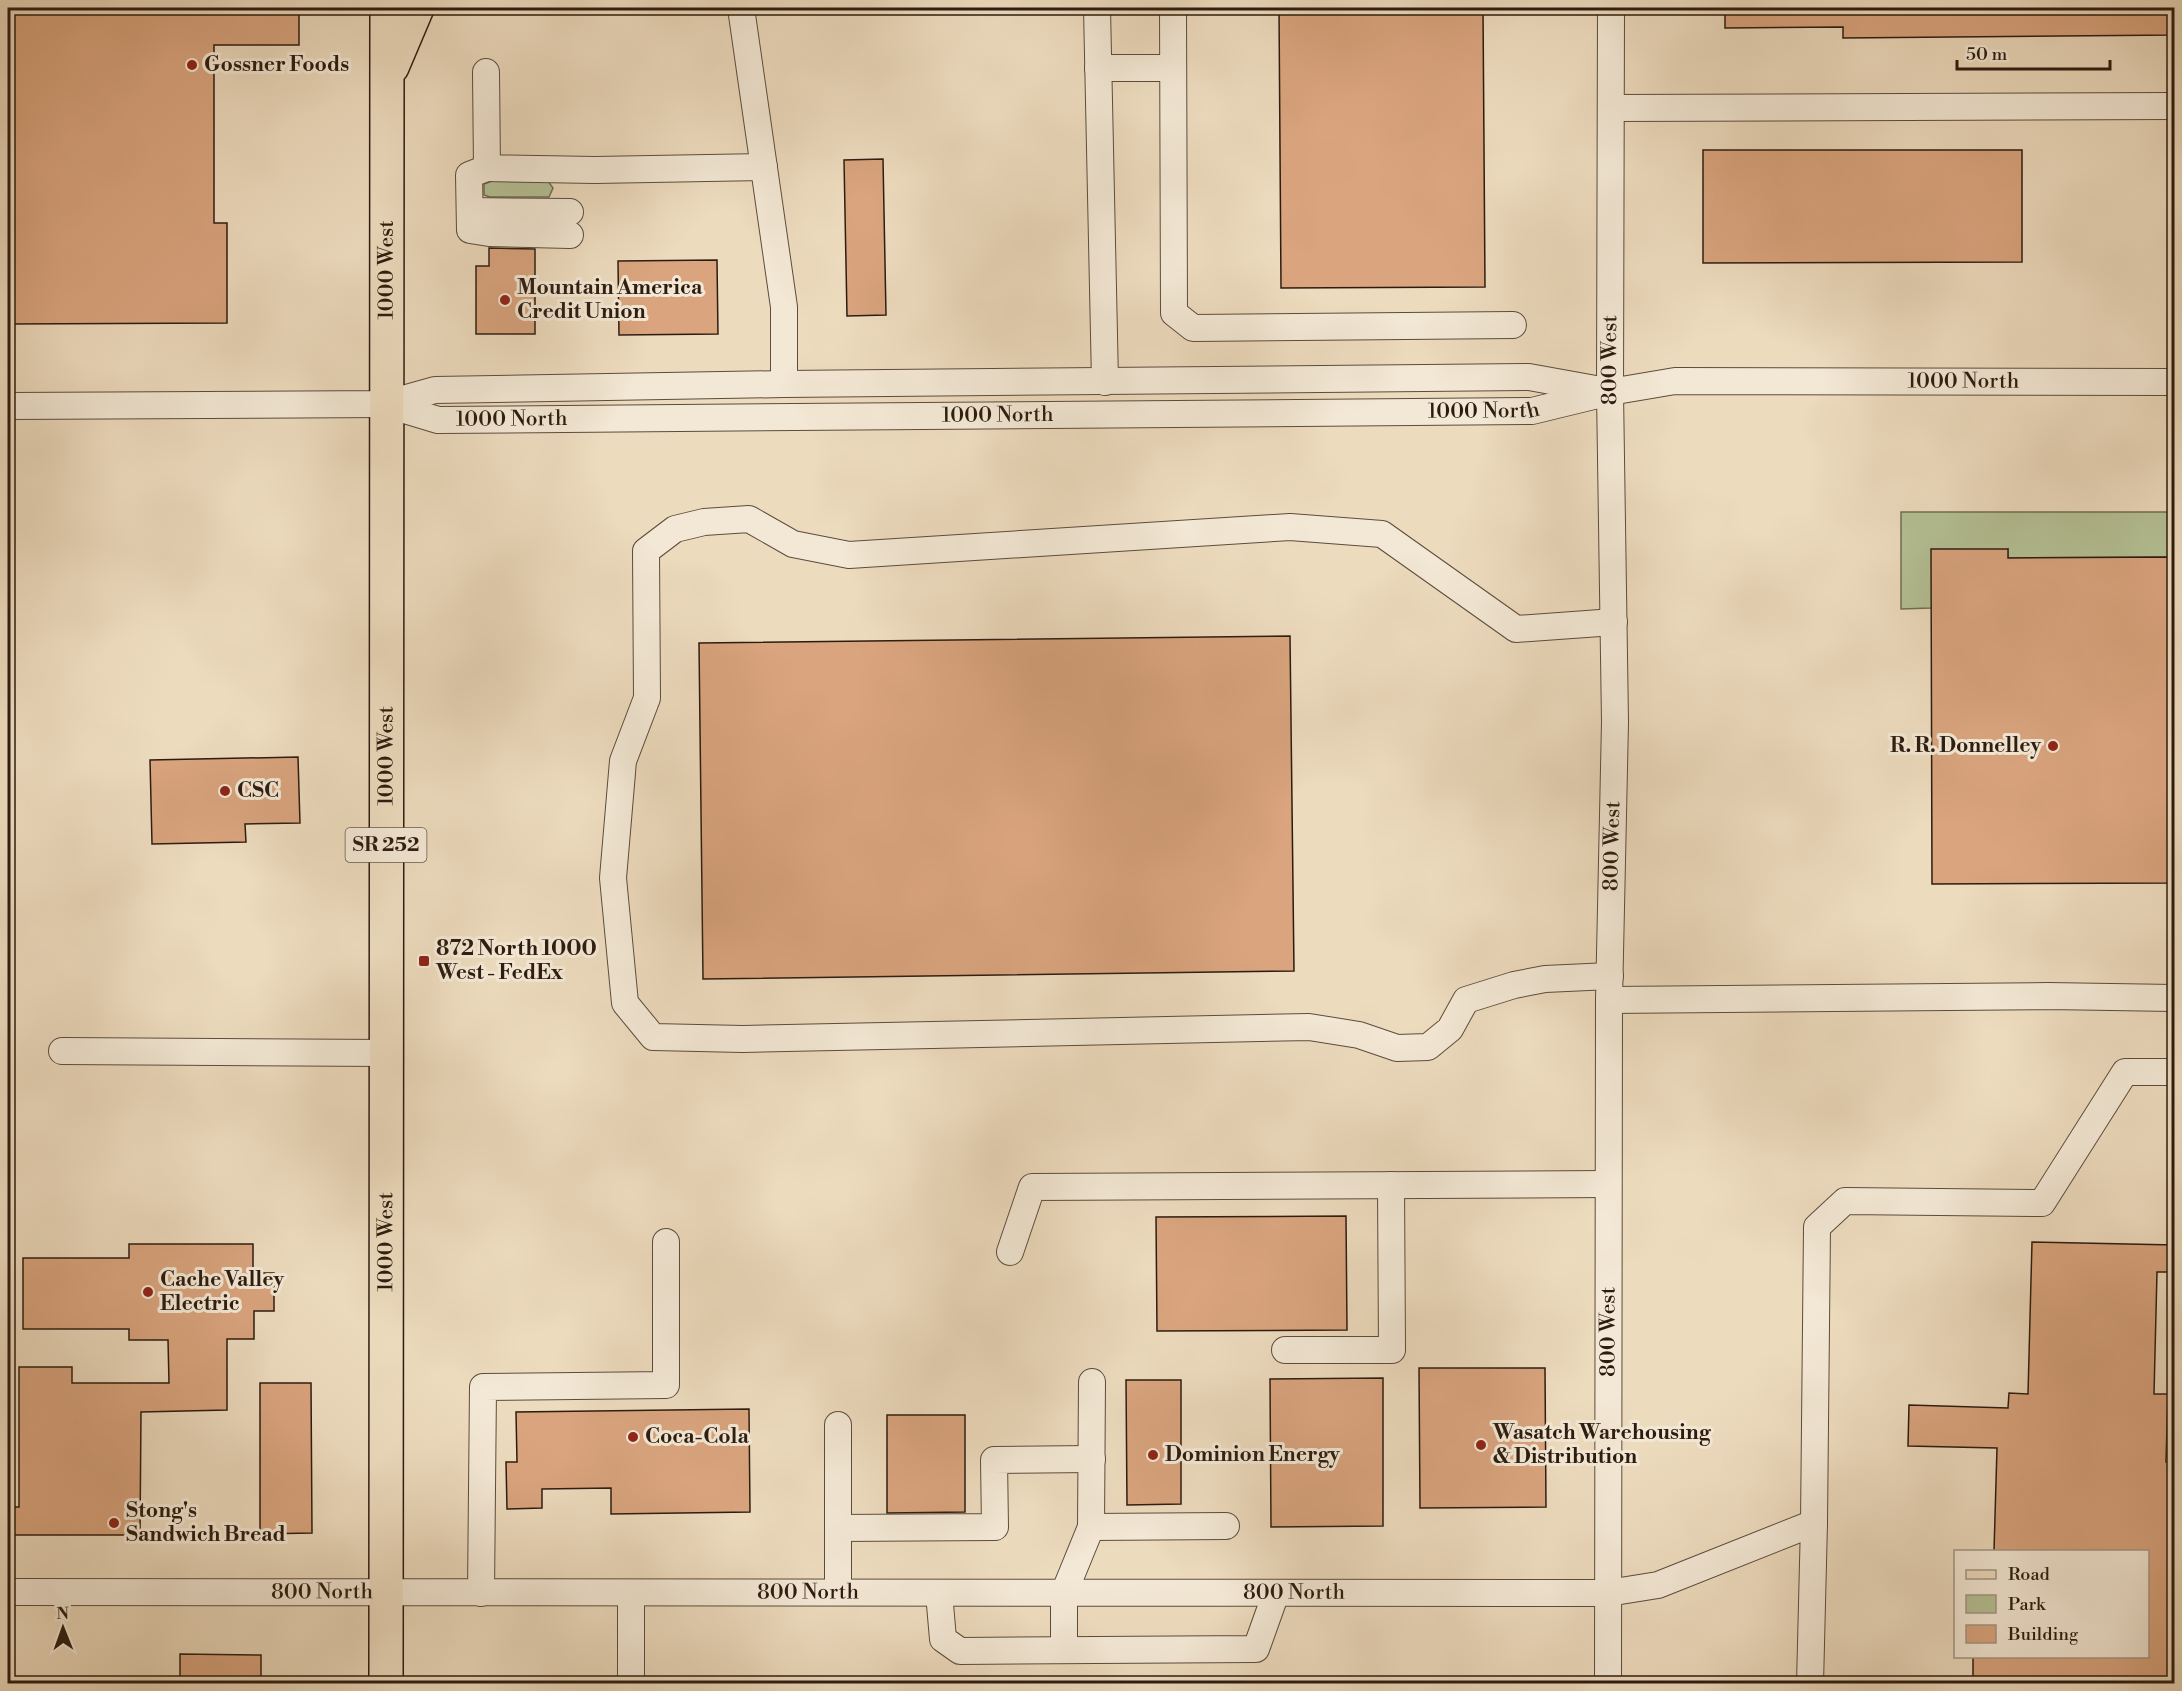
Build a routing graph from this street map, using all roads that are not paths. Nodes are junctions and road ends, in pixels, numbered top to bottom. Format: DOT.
graph roads {
  1 [pos="387,8"];
  2 [pos="417,8"];
  3 [pos="741,8"];
  4 [pos="1097,8"];
  5 [pos="1173,8"];
  6 [pos="1611,8"];
  7 [pos="1098,68"];
  8 [pos="1173,68"];
  9 [pos="486,72"];
  10 [pos="386,79"];
  11 [pos="2175,106"];
  12 [pos="1611,108"];
  13 [pos="764,167"];
  14 [pos="487,168"];
  15 [pos="570,224"];
  16 [pos="1513,325"];
  17 [pos="1105,382"];
  18 [pos="2175,382"];
  19 [pos="784,384"];
  20 [pos="1610,392"];
  21 [pos="386,404"];
  22 [pos="8,406"];
  23 [pos="1614,622"];
  24 [pos="1610,988"];
  25 [pos="2175,998"];
  26 [pos="62,1051"];
  27 [pos="386,1053"];
  28 [pos="2175,1072"];
  29 [pos="1608,1184"];
  30 [pos="1391,1185"];
  31 [pos="666,1242"];
  32 [pos="1010,1252"];
  33 [pos="1285,1350"];
  34 [pos="1092,1382"];
  35 [pos="838,1425"];
  36 [pos="1092,1459"];
  37 [pos="1814,1523"];
  38 [pos="1226,1526"];
  39 [pos="1091,1527"];
  40 [pos="838,1528"];
  41 [pos="8,1592"];
  42 [pos="386,1593"];
  43 [pos="481,1593"];
  44 [pos="631,1593"];
  45 [pos="838,1593"];
  46 [pos="939,1593"];
  47 [pos="1064,1593"];
  48 [pos="1276,1593"];
  49 [pos="1608,1593"];
  50 [pos="1064,1650"];
  51 [pos="386,1683"];
  52 [pos="631,1683"];
  53 [pos="1608,1683"];
  54 [pos="1810,1683"];
  1 -- 10 [label="main road, 1000 West / SR 252"];
  2 -- 10 [label="main road"];
  3 -- 13 [label="street"];
  4 -- 7 [label="street"];
  5 -- 8 [label="street"];
  6 -- 12 [label="street, 800 West"];
  7 -- 8 [label="street"];
  7 -- 17 [label="street"];
  8 -- 16 [label="street"];
  9 -- 14 [label="street"];
  10 -- 21 [label="main road, 1000 West / SR 252"];
  11 -- 12 [label="street"];
  12 -- 20 [label="street, 800 West"];
  13 -- 14 [label="street"];
  13 -- 19 [label="street"];
  14 -- 15 [label="street"];
  17 -- 19 [label="street, 1000 North"];
  17 -- 20 [label="street, 1000 North"];
  18 -- 20 [label="street, 1000 North"];
  19 -- 21 [label="street, 1000 North"];
  20 -- 21 [label="street, 1000 North"];
  20 -- 23 [label="street, 800 West"];
  21 -- 22 [label="street, 1000 North"];
  21 -- 27 [label="main road, 1000 West / SR 252"];
  23 -- 24 [label="street, 800 West"];
  23 -- 24 [label="street"];
  24 -- 25 [label="street"];
  24 -- 29 [label="street, 800 West"];
  26 -- 27 [label="street"];
  27 -- 42 [label="main road, 1000 West / SR 252"];
  28 -- 37 [label="street"];
  29 -- 30 [label="street"];
  29 -- 49 [label="street, 800 West"];
  30 -- 32 [label="street"];
  30 -- 33 [label="street"];
  31 -- 43 [label="street"];
  34 -- 36 [label="street"];
  35 -- 40 [label="street"];
  36 -- 39 [label="street"];
  36 -- 40 [label="street"];
  37 -- 49 [label="street, 800 North"];
  37 -- 54 [label="street"];
  38 -- 39 [label="street"];
  39 -- 47 [label="street"];
  40 -- 45 [label="street"];
  41 -- 42 [label="street, 800 North"];
  42 -- 43 [label="street, 800 North"];
  42 -- 51 [label="main road, 1000 West / SR 252"];
  43 -- 44 [label="street, 800 North"];
  44 -- 45 [label="street, 800 North"];
  44 -- 52 [label="street"];
  45 -- 46 [label="street, 800 North"];
  46 -- 47 [label="street, 800 North"];
  46 -- 50 [label="street"];
  47 -- 48 [label="street, 800 North"];
  47 -- 50 [label="street"];
  48 -- 49 [label="street, 800 North"];
  48 -- 50 [label="street"];
  49 -- 53 [label="street, 800 West"];
}
